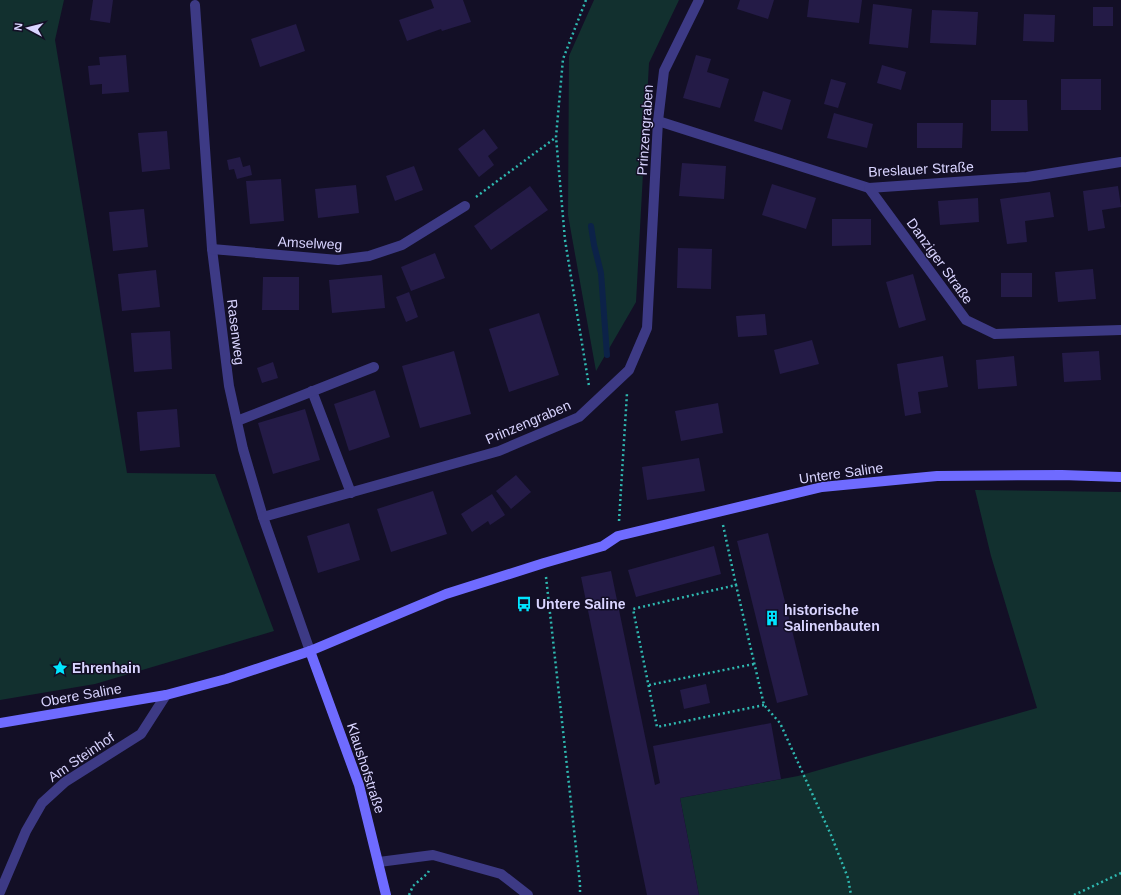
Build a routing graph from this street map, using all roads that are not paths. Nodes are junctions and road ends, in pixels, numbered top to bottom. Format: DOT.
graph roads {
  1 [pos="699,0"];
  2 [pos="195,5"];
  3 [pos="658,121"];
  4 [pos="1121,162"];
  5 [pos="869,188"];
  6 [pos="465,206"];
  7 [pos="212,249"];
  8 [pos="1121,330"];
  9 [pos="374,367"];
  10 [pos="312,391"];
  11 [pos="237,421"];
  12 [pos="1121,477"];
  13 [pos="351,493"];
  14 [pos="263,517"];
  15 [pos="310,651"];
  16 [pos="166,695"];
  17 [pos="0,723"];
  18 [pos="379,862"];
  19 [pos="0,892"];
  20 [pos="386,895"];
  21 [pos="528,895"];
  1 -- 3 [label="street, Prinzengraben"];
  2 -- 7 [label="street, Rasenweg"];
  3 -- 5 [label="street, Breslauer Straße"];
  3 -- 13 [label="street, Prinzengraben"];
  4 -- 5 [label="street, Breslauer Straße"];
  5 -- 8 [label="street, Danziger Straße"];
  6 -- 7 [label="street, Amselweg"];
  7 -- 11 [label="street, Rasenweg"];
  9 -- 10 [label="street"];
  10 -- 11 [label="street"];
  10 -- 13 [label="street"];
  11 -- 14 [label="street, Rasenweg"];
  12 -- 15 [label="main road, Untere Saline"];
  13 -- 14 [label="street, Prinzengraben"];
  14 -- 15 [label="street, Rasenweg"];
  15 -- 16 [label="main road, Untere Saline"];
  15 -- 18 [label="main road, Klaushofstraße"];
  16 -- 17 [label="main road, Obere Saline"];
  16 -- 19 [label="street, Am Steinhof"];
  18 -- 20 [label="main road, Klaushofstraße"];
  18 -- 21 [label="street"];
}
